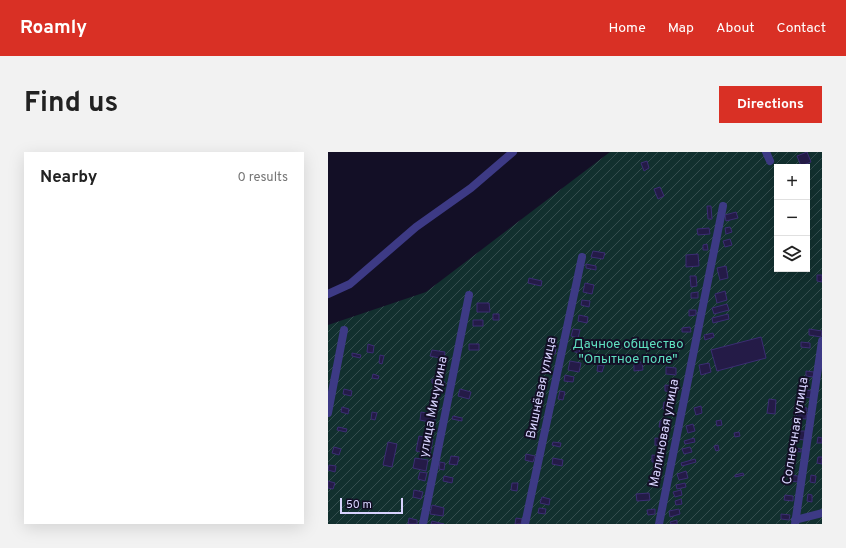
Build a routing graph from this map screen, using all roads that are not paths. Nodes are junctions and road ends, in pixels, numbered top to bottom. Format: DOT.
graph roads {
  1 [pos="513,152"];
  2 [pos="766,152"];
  3 [pos="770,161"];
  4 [pos="723,206"];
  5 [pos="582,257"];
  6 [pos="328,294"];
  7 [pos="469,295"];
  8 [pos="344,330"];
  9 [pos="822,341"];
  10 [pos="328,413"];
  11 [pos="822,513"];
  12 [pos="795,522"];
  13 [pos="423,524"];
  14 [pos="526,524"];
  15 [pos="659,524"];
  1 -- 6 [label="street"];
  2 -- 3 [label="street"];
  4 -- 15 [label="street, Малиновая улица"];
  5 -- 14 [label="street, Вишнёвая улица"];
  7 -- 13 [label="street, улица Мичурина"];
  8 -- 10 [label="street"];
  9 -- 12 [label="street, Солнечная улица"];
  11 -- 12 [label="street"];
}
